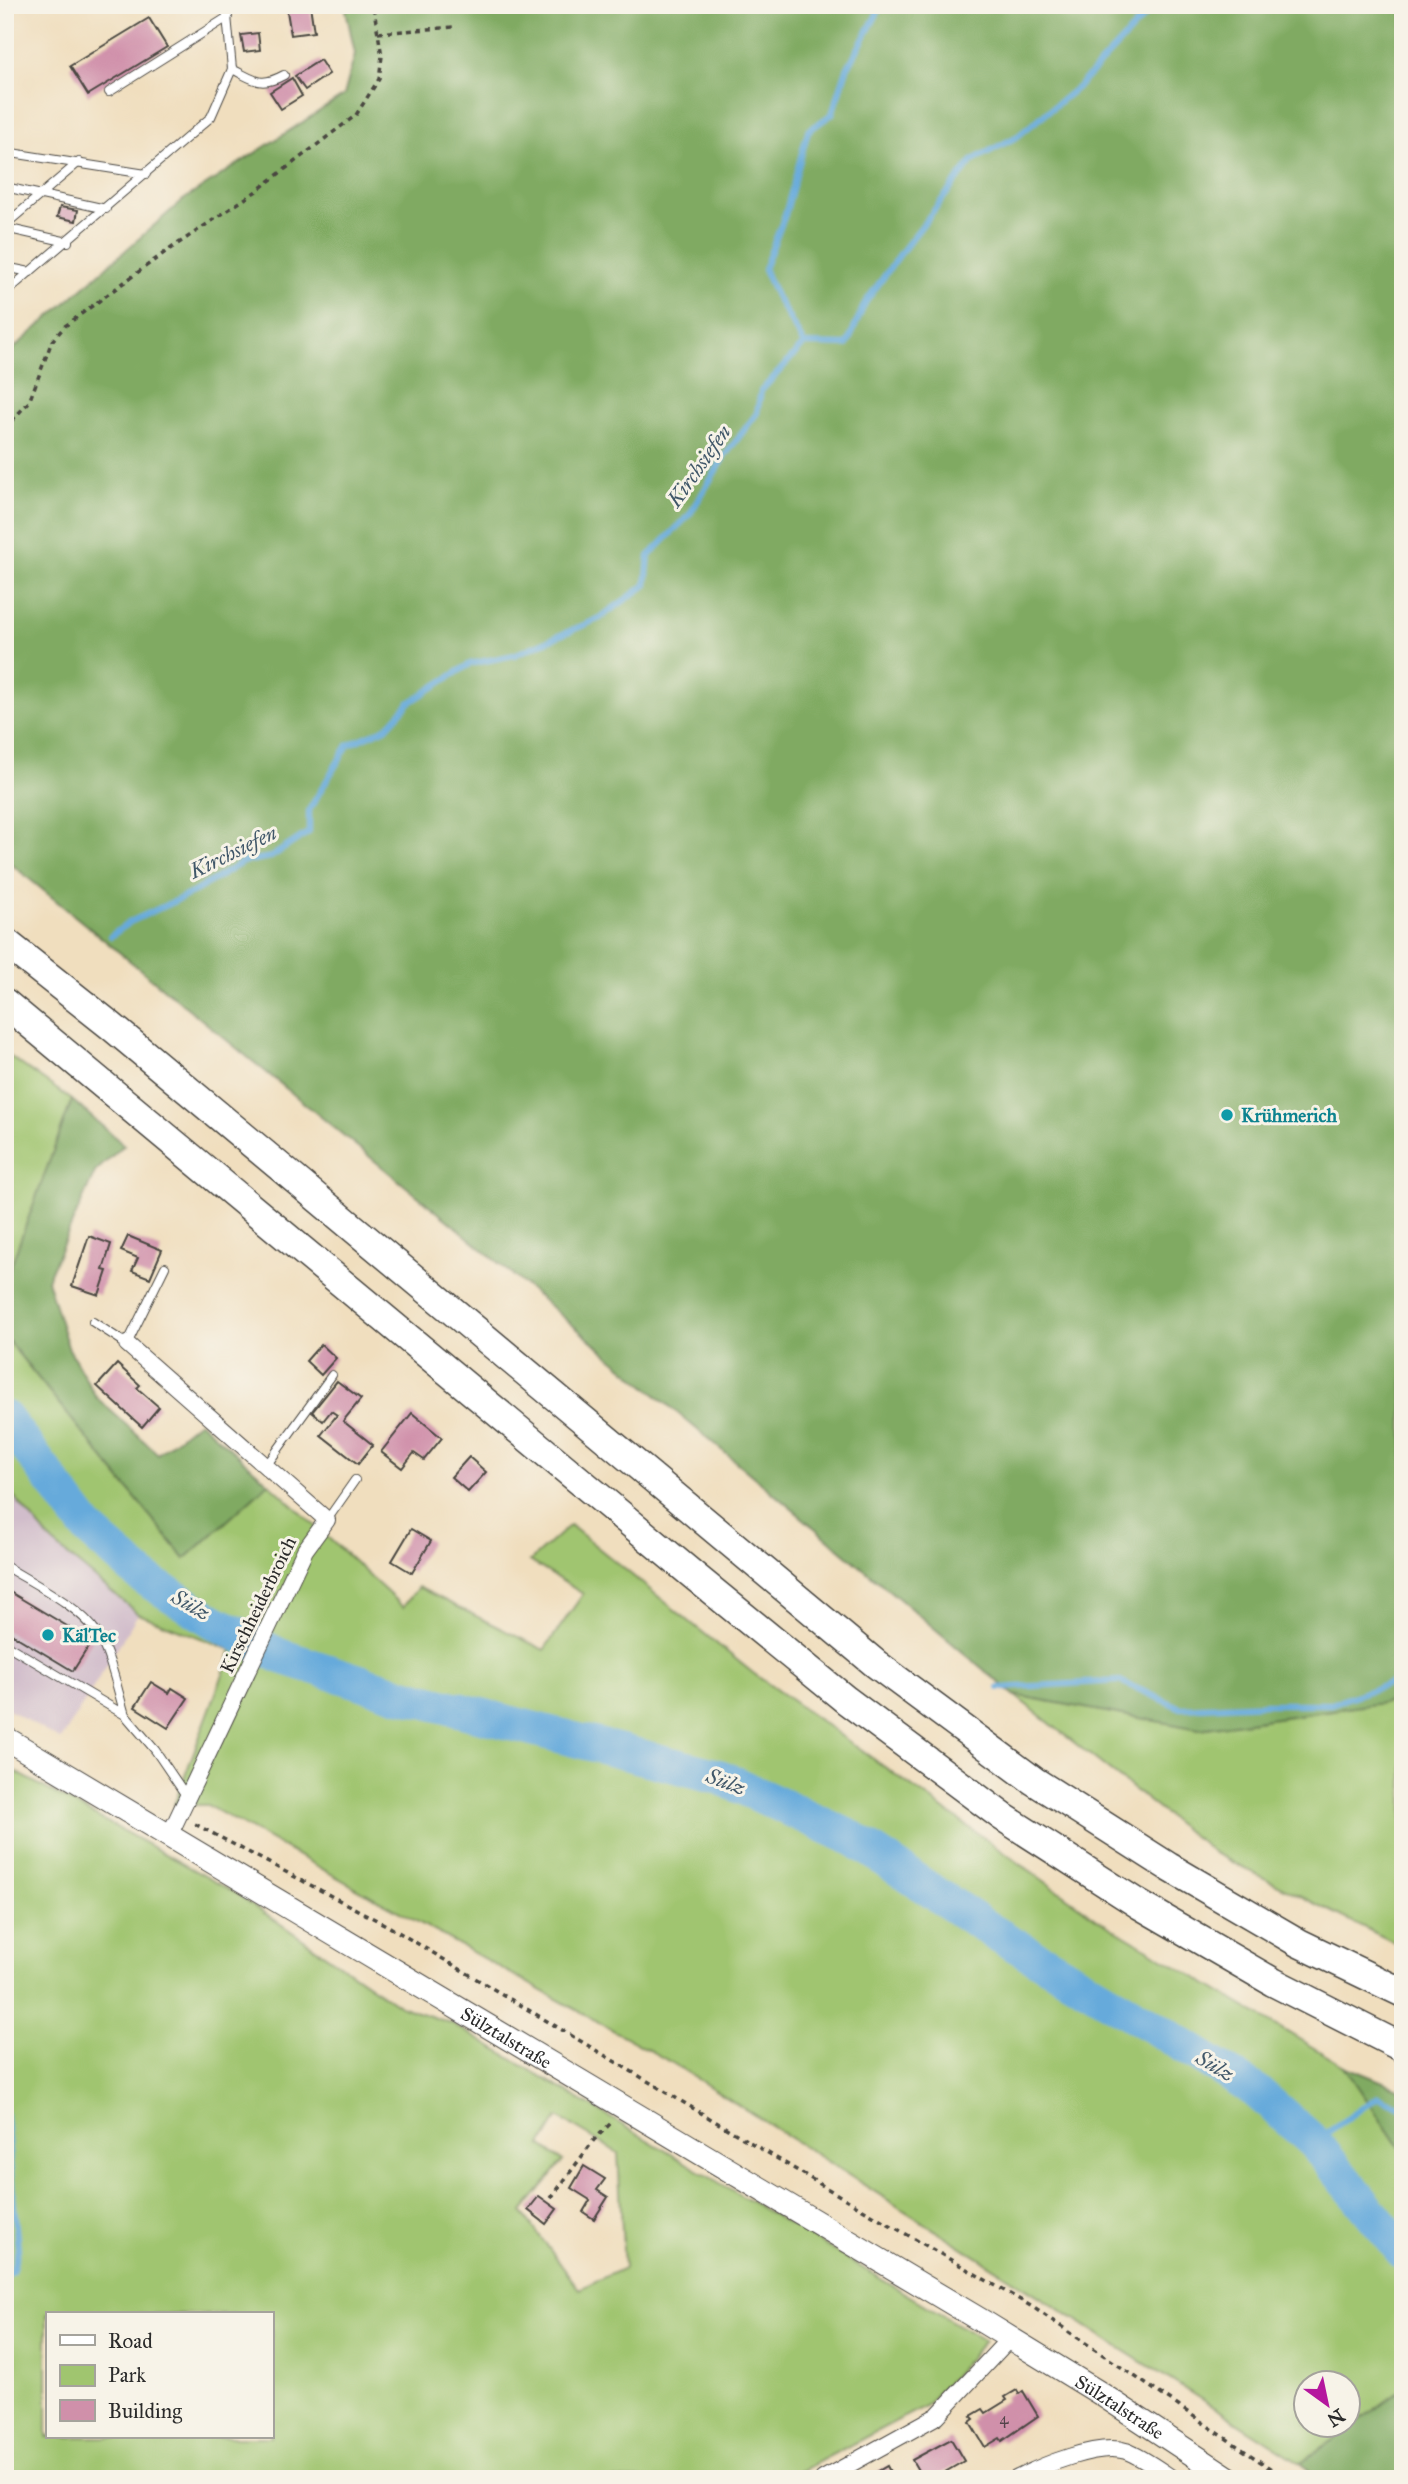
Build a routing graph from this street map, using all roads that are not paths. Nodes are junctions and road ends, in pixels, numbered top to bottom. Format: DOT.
graph roads {
  1 [pos="226,5"];
  2 [pos="228,17"];
  3 [pos="232,69"];
  4 [pos="284,75"];
  5 [pos="109,92"];
  6 [pos="5,152"];
  7 [pos="79,162"];
  8 [pos="146,174"];
  9 [pos="5,187"];
  10 [pos="40,195"];
  11 [pos="106,209"];
  12 [pos="5,227"];
  13 [pos="68,242"];
  14 [pos="5,267"];
  15 [pos="30,272"];
  16 [pos="5,293"];
  17 [pos="5,942"];
  18 [pos="5,1003"];
  19 [pos="165,1267"];
  20 [pos="93,1322"];
  21 [pos="127,1344"];
  22 [pos="332,1375"];
  23 [pos="265,1466"];
  24 [pos="355,1480"];
  25 [pos="327,1520"];
  26 [pos="5,1566"];
  27 [pos="5,1644"];
  28 [pos="125,1715"];
  29 [pos="5,1738"];
  30 [pos="188,1799"];
  31 [pos="174,1826"];
  32 [pos="1403,1993"];
  33 [pos="1403,2048"];
  34 [pos="1009,2339"];
  35 [pos="823,2479"];
  36 [pos="1016,2479"];
  37 [pos="1173,2479"];
  38 [pos="1230,2479"];
  1 -- 2 [label="lane"];
  2 -- 3 [label="lane"];
  2 -- 5 [label="lane"];
  3 -- 4 [label="lane"];
  3 -- 8 [label="lane"];
  6 -- 7 [label="lane"];
  7 -- 8 [label="lane"];
  7 -- 10 [label="lane"];
  8 -- 11 [label="lane"];
  9 -- 10 [label="lane"];
  10 -- 11 [label="lane"];
  10 -- 12 [label="lane"];
  11 -- 13 [label="lane"];
  12 -- 13 [label="lane"];
  13 -- 15 [label="lane"];
  14 -- 15 [label="lane"];
  15 -- 16 [label="lane"];
  17 -- 32 [label="highway"];
  18 -- 33 [label="highway"];
  19 -- 21 [label="lane"];
  20 -- 21 [label="lane"];
  21 -- 23 [label="street"];
  22 -- 23 [label="lane"];
  23 -- 25 [label="street"];
  24 -- 25 [label="lane"];
  25 -- 30 [label="street, Kirschheiderbroich"];
  26 -- 28 [label="lane"];
  27 -- 28 [label="lane"];
  28 -- 30 [label="lane"];
  29 -- 31 [label="main road, Sülztalstraße"];
  30 -- 31 [label="street, Kirschheiderbroich"];
  31 -- 34 [label="main road, Sülztalstraße"];
  34 -- 35 [label="street"];
  34 -- 38 [label="main road, Sülztalstraße"];
  36 -- 37 [label="street"];
}
